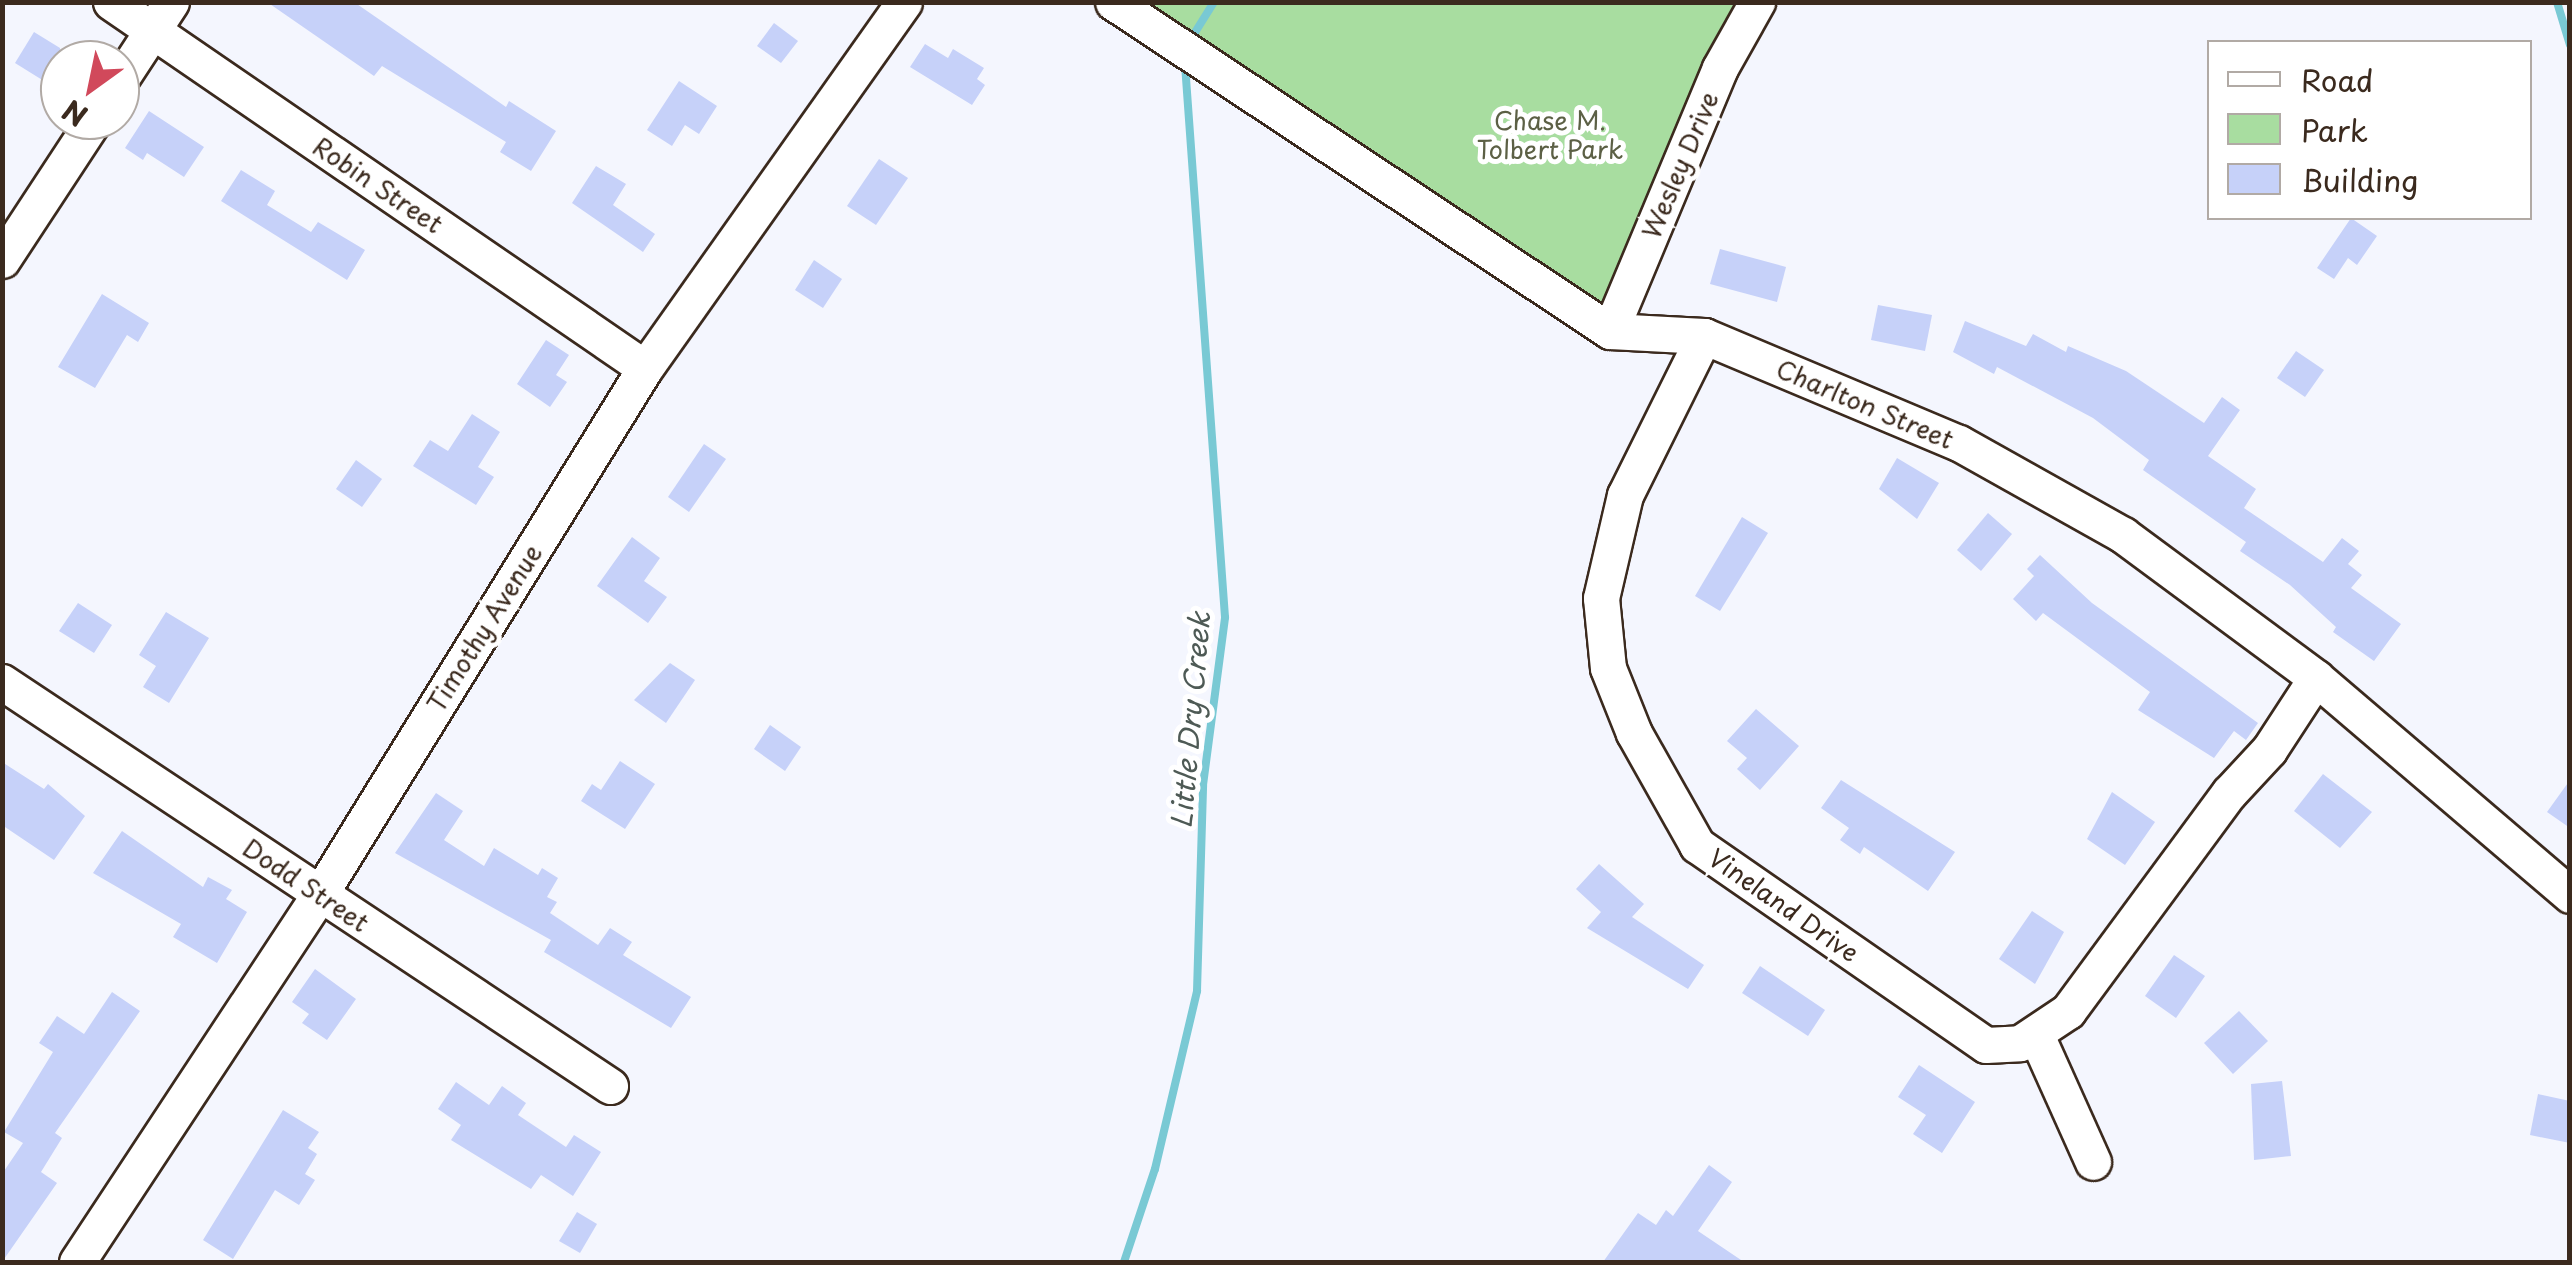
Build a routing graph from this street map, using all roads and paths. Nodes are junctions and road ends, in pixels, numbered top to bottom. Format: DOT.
graph roads {
  1 [pos="111,2"];
  2 [pos="904,2"];
  3 [pos="1114,2"];
  4 [pos="1757,2"];
  5 [pos="162,16"];
  6 [pos="140,50"];
  7 [pos="81,140"];
  8 [pos="2,260"];
  9 [pos="1610,332"];
  10 [pos="1704,336"];
  11 [pos="644,368"];
  12 [pos="2316,678"];
  13 [pos="2,682"];
  14 [pos="320,894"];
  15 [pos="2570,895"];
  16 [pos="2036,1036"];
  17 [pos="610,1086"];
  18 [pos="2093,1162"];
  19 [pos="77,1262"];
  1 -- 5 [label="street, Robin Street"];
  2 -- 11 [label="street, Timothy Avenue"];
  3 -- 9 [label="street"];
  4 -- 9 [label="street, Wesley Drive"];
  5 -- 6 [label="street"];
  5 -- 11 [label="street, Robin Street"];
  7 -- 8 [label="street"];
  9 -- 10 [label="street, Charlton Street"];
  10 -- 12 [label="street, Charlton Street"];
  10 -- 16 [label="street, Vineland Drive"];
  11 -- 14 [label="street, Timothy Avenue"];
  12 -- 15 [label="street, Charlton Street"];
  12 -- 16 [label="street"];
  13 -- 14 [label="street, Dodd Street"];
  14 -- 17 [label="street, Dodd Street"];
  14 -- 19 [label="street, Timothy Avenue"];
  16 -- 18 [label="street"];
}
